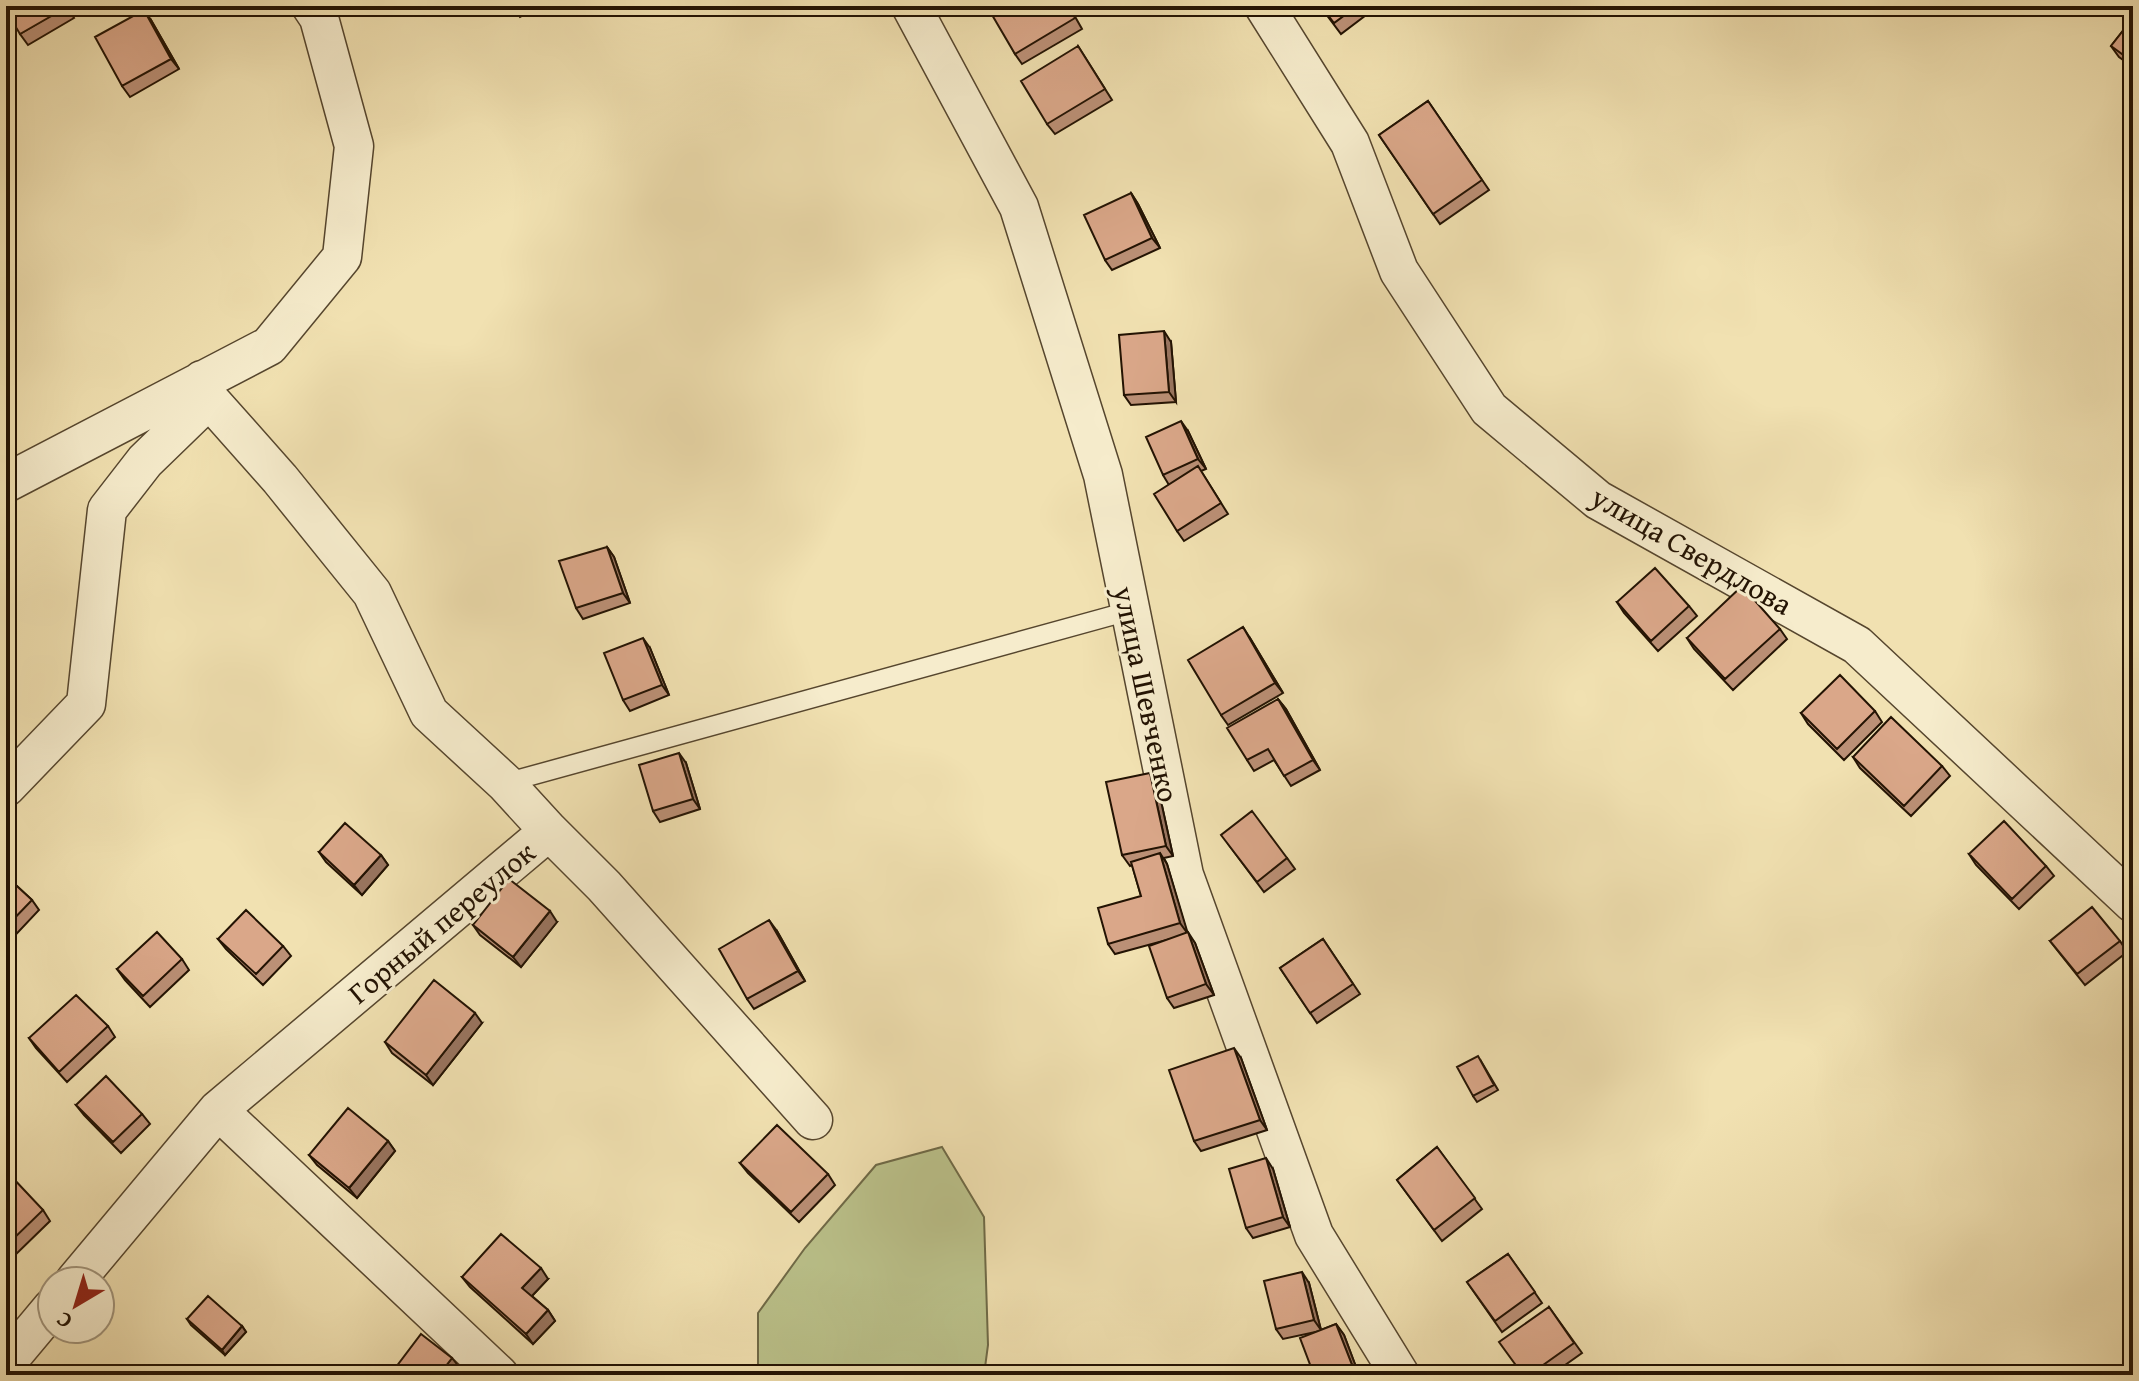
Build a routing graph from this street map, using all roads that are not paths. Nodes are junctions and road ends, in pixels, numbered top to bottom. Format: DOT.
graph roads {
  1 [pos="311,6"];
  2 [pos="911,6"];
  3 [pos="1264,6"];
  4 [pos="205,389"];
  5 [pos="6,483"];
  6 [pos="1129,611"];
  7 [pos="505,783"];
  8 [pos="6,787"];
  9 [pos="549,831"];
  10 [pos="2133,903"];
  11 [pos="218,1110"];
  12 [pos="813,1120"];
  13 [pos="88,1265"];
  14 [pos="36,1327"];
  15 [pos="6,1363"];
  16 [pos="499,1375"];
  17 [pos="1400,1375"];
  1 -- 4 [label="street"];
  2 -- 6 [label="street, улица Шевченко"];
  3 -- 10 [label="street, улица Свердлова"];
  4 -- 5 [label="street"];
  4 -- 7 [label="street"];
  4 -- 8 [label="street"];
  6 -- 7 [label="lane"];
  6 -- 17 [label="street, улица Шевченко"];
  7 -- 9 [label="street"];
  9 -- 11 [label="street, Горный переулок"];
  9 -- 12 [label="street, Горный переулок"];
  11 -- 13 [label="street, Горный переулок"];
  11 -- 16 [label="street"];
  14 -- 15 [label="street"];
}
